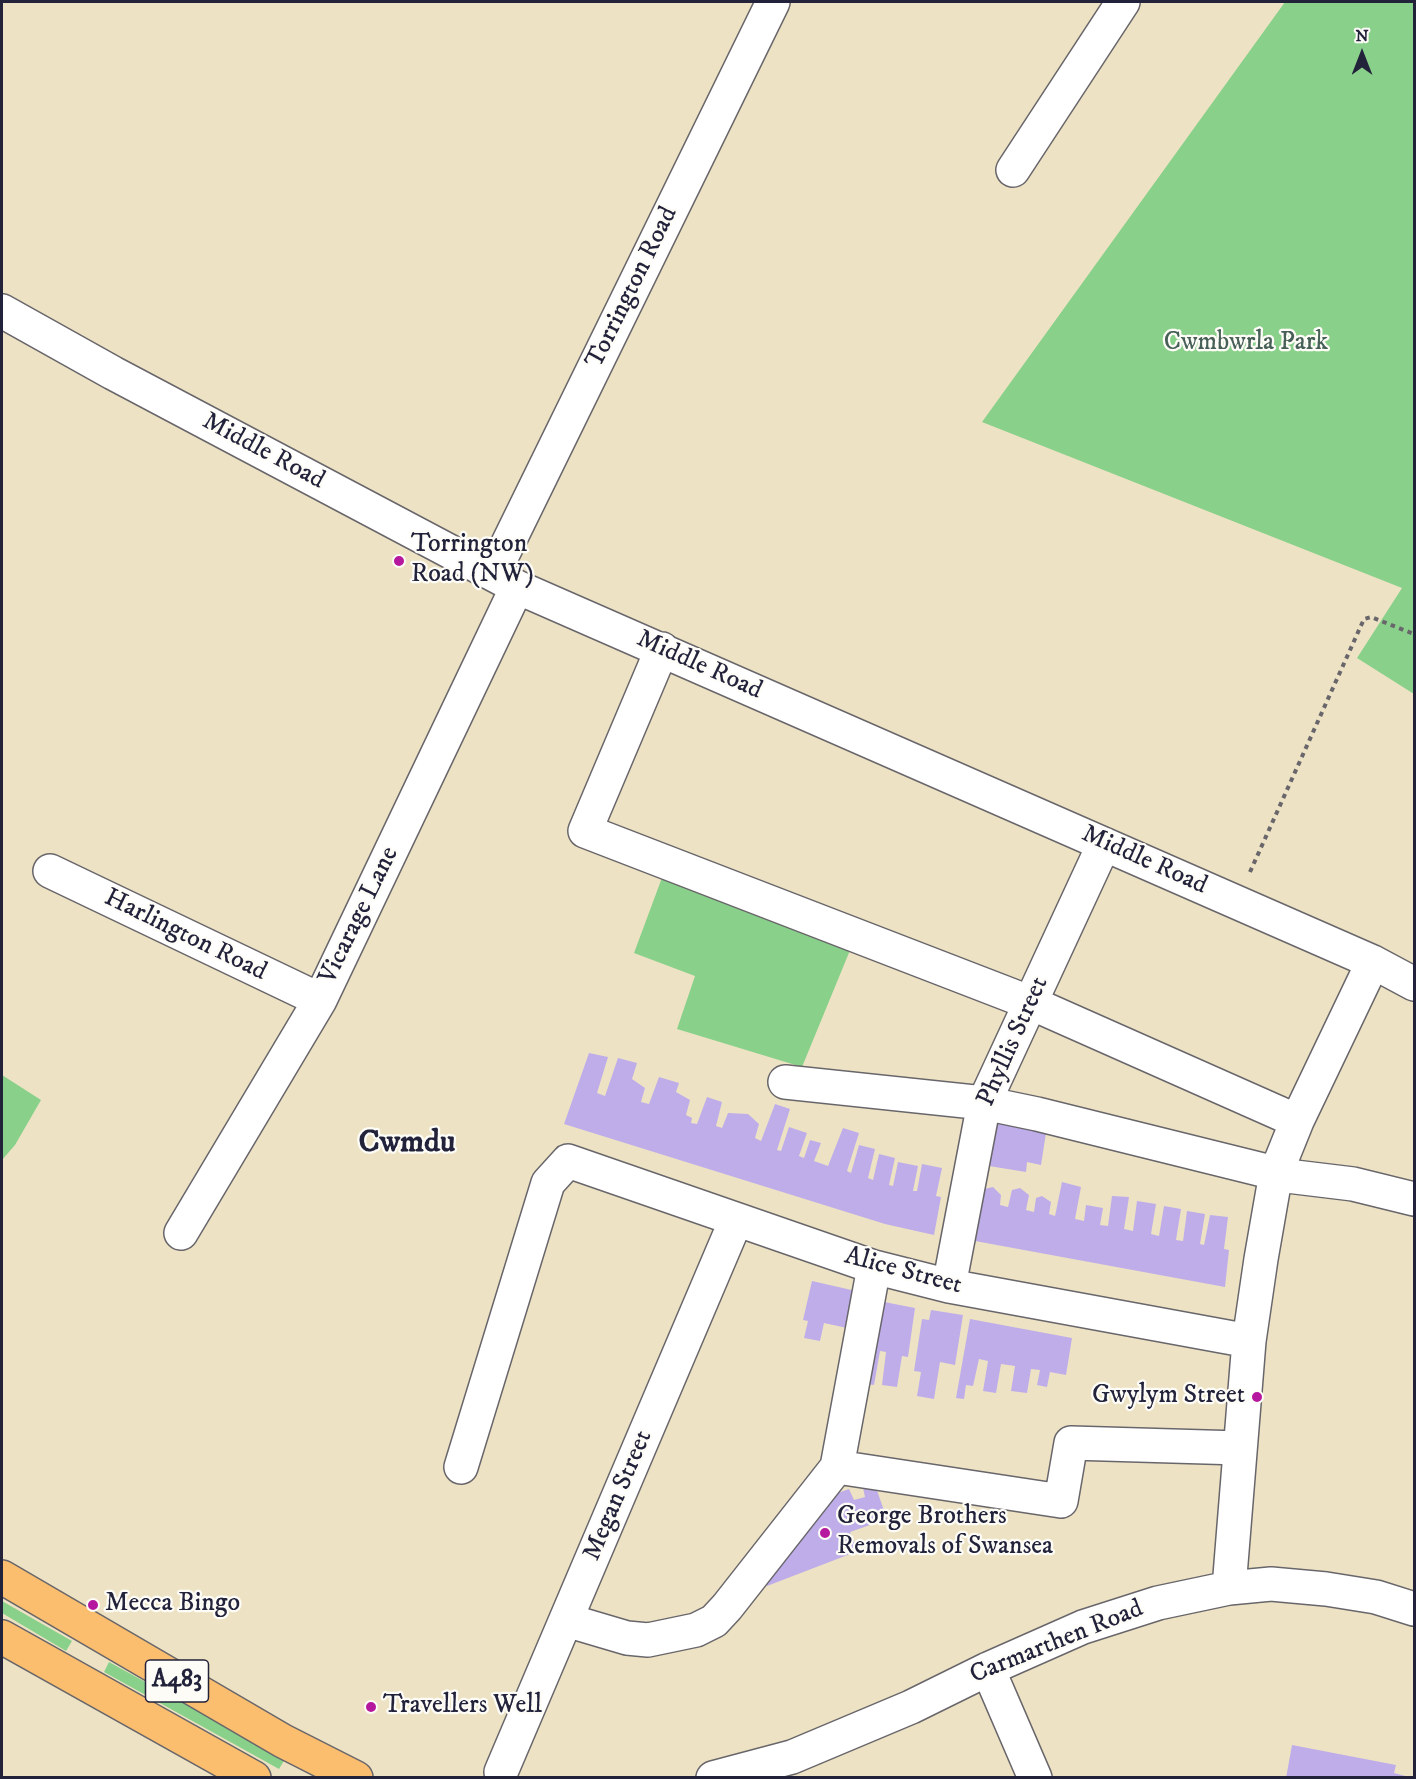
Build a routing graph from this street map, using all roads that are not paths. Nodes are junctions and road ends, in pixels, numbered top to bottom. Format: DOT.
graph roads {
  1 [pos="773,2"];
  2 [pos="1124,2"];
  3 [pos="1013,170"];
  4 [pos="2,311"];
  5 [pos="505,580"];
  6 [pos="662,649"];
  7 [pos="1104,844"];
  8 [pos="50,871"];
  9 [pos="1373,962"];
  10 [pos="1414,984"];
  11 [pos="320,1000"];
  12 [pos="1031,1003"];
  13 [pos="785,1082"];
  14 [pos="984,1103"];
  15 [pos="1297,1121"];
  16 [pos="1276,1173"];
  17 [pos="1414,1199"];
  18 [pos="736,1220"];
  19 [pos="181,1233"];
  20 [pos="874,1268"];
  21 [pos="949,1286"];
  22 [pos="1250,1341"];
  23 [pos="1240,1448"];
  24 [pos="461,1467"];
  25 [pos="837,1467"];
  26 [pos="2,1578"];
  27 [pos="1228,1588"];
  28 [pos="1414,1609"];
  29 [pos="566,1620"];
  30 [pos="2,1637"];
  31 [pos="988,1669"];
  32 [pos="501,1772"];
  33 [pos="254,1778"];
  34 [pos="356,1778"];
  35 [pos="713,1778"];
  36 [pos="1035,1778"];
  1 -- 5 [label="street, Torrington Road"];
  2 -- 3 [label="street"];
  4 -- 5 [label="street, Middle Road"];
  5 -- 6 [label="street, Middle Road"];
  5 -- 11 [label="street, Vicarage Lane"];
  6 -- 7 [label="street, Middle Road"];
  6 -- 12 [label="street"];
  7 -- 9 [label="street, Middle Road"];
  7 -- 12 [label="street, Phyllis Street"];
  8 -- 11 [label="street, Harlington Road"];
  9 -- 10 [label="street, Middle Road"];
  9 -- 15 [label="street"];
  11 -- 19 [label="street, Vicarage Lane"];
  12 -- 14 [label="street, Phyllis Street"];
  12 -- 15 [label="street"];
  13 -- 14 [label="street"];
  14 -- 16 [label="street"];
  14 -- 21 [label="street, Phyllis Street"];
  15 -- 16 [label="street"];
  16 -- 17 [label="street"];
  16 -- 22 [label="street"];
  18 -- 20 [label="street, Alice Street"];
  18 -- 24 [label="street, Alice Street"];
  18 -- 29 [label="street, Megan Street"];
  20 -- 21 [label="street, Alice Street"];
  20 -- 25 [label="street"];
  21 -- 22 [label="street, Alice Street"];
  22 -- 23 [label="street"];
  23 -- 25 [label="street"];
  23 -- 27 [label="street"];
  25 -- 29 [label="street"];
  26 -- 34 [label="main road, A483"];
  27 -- 28 [label="street, Carmarthen Road"];
  27 -- 31 [label="street, Carmarthen Road"];
  29 -- 32 [label="street, Megan Street"];
  30 -- 33 [label="main road, A483"];
  31 -- 35 [label="street, Carmarthen Road"];
  31 -- 36 [label="street"];
}
